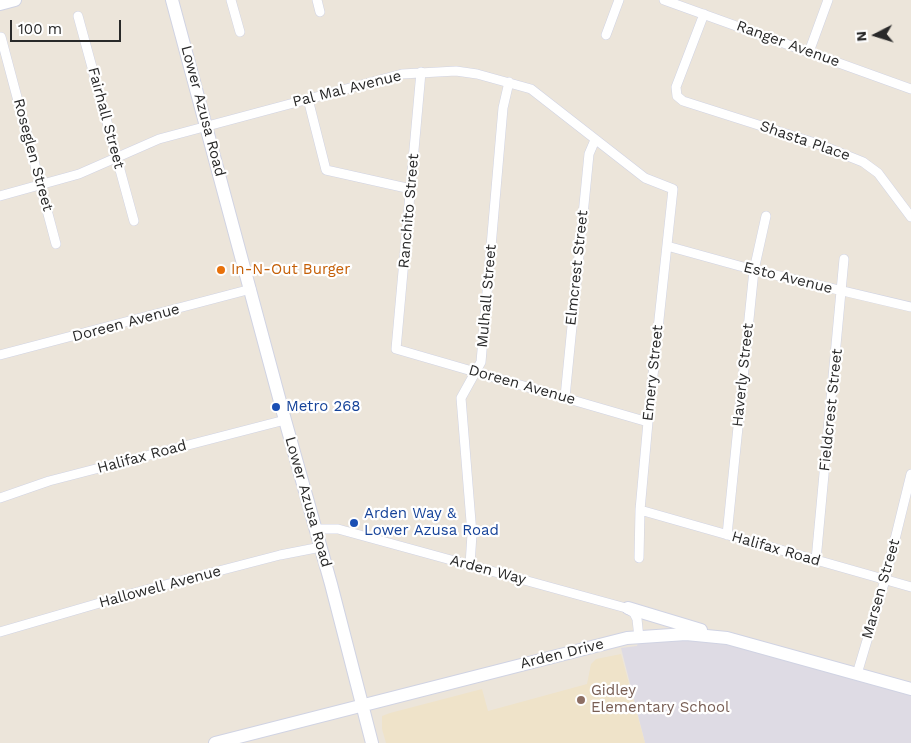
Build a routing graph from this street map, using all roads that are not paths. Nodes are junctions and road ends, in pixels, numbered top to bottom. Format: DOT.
graph roads {
  1 [pos="15,0"];
  2 [pos="172,0"];
  3 [pos="231,0"];
  4 [pos="317,0"];
  5 [pos="619,0"];
  6 [pos="664,0"];
  7 [pos="828,0"];
  8 [pos="0,4"];
  9 [pos="320,12"];
  10 [pos="704,14"];
  11 [pos="78,16"];
  12 [pos="240,32"];
  13 [pos="606,35"];
  14 [pos="1,37"];
  15 [pos="809,52"];
  16 [pos="421,72"];
  17 [pos="509,82"];
  18 [pos="911,89"];
  19 [pos="308,99"];
  20 [pos="208,126"];
  21 [pos="595,140"];
  22 [pos="116,158"];
  23 [pos="41,185"];
  24 [pos="411,189"];
  25 [pos="673,189"];
  26 [pos="0,196"];
  27 [pos="766,216"];
  28 [pos="911,217"];
  29 [pos="134,221"];
  30 [pos="56,244"];
  31 [pos="667,246"];
  32 [pos="844,259"];
  33 [pos="754,270"];
  34 [pos="251,289"];
  35 [pos="842,292"];
  36 [pos="911,307"];
  37 [pos="396,349"];
  38 [pos="0,355"];
  39 [pos="474,372"];
  40 [pos="565,397"];
  41 [pos="285,420"];
  42 [pos="648,422"];
  43 [pos="911,474"];
  44 [pos="0,498"];
  45 [pos="640,510"];
  46 [pos="316,529"];
  47 [pos="727,535"];
  48 [pos="321,547"];
  49 [pos="639,558"];
  50 [pos="816,560"];
  51 [pos="470,565"];
  52 [pos="885,580"];
  53 [pos="911,587"];
  54 [pos="628,608"];
  55 [pos="0,632"];
  56 [pos="639,638"];
  57 [pos="727,638"];
  58 [pos="857,674"];
  59 [pos="911,689"];
  60 [pos="362,706"];
  61 [pos="215,743"];
  62 [pos="372,743"];
  1 -- 8 [label="street"];
  2 -- 20 [label="street, Lower Azusa Road"];
  3 -- 12 [label="street"];
  4 -- 9 [label="street"];
  5 -- 13 [label="street"];
  6 -- 10 [label="street, Ranger Avenue"];
  7 -- 15 [label="street"];
  10 -- 15 [label="street, Ranger Avenue"];
  10 -- 28 [label="street, Shasta Place"];
  11 -- 22 [label="street, Fairhall Street"];
  14 -- 23 [label="street, Roseglen Street"];
  15 -- 18 [label="street, Ranger Avenue"];
  16 -- 17 [label="street, Pal Mal Avenue"];
  16 -- 19 [label="street, Pal Mal Avenue"];
  16 -- 24 [label="street, Ranchito Street"];
  17 -- 21 [label="street, Pal Mal Avenue"];
  17 -- 39 [label="street, Mulhall Street"];
  19 -- 20 [label="street, Pal Mal Avenue"];
  19 -- 24 [label="street"];
  20 -- 22 [label="street, Pal Mal Avenue"];
  20 -- 34 [label="street, Lower Azusa Road"];
  21 -- 25 [label="street, Pal Mal Avenue"];
  21 -- 40 [label="street, Elmcrest Street"];
  22 -- 23 [label="street, Pal Mal Avenue"];
  22 -- 29 [label="street, Fairhall Street"];
  23 -- 26 [label="street, Pal Mal Avenue"];
  23 -- 30 [label="street, Roseglen Street"];
  24 -- 37 [label="street, Ranchito Street"];
  25 -- 31 [label="street, Emery Street"];
  27 -- 33 [label="street, Haverly Street"];
  31 -- 33 [label="street, Esto Avenue"];
  31 -- 42 [label="street, Emery Street"];
  32 -- 35 [label="street, Fieldcrest Street"];
  33 -- 35 [label="street, Esto Avenue"];
  33 -- 47 [label="street, Haverly Street"];
  34 -- 38 [label="street, Doreen Avenue"];
  34 -- 41 [label="street, Lower Azusa Road"];
  35 -- 36 [label="street, Esto Avenue"];
  35 -- 50 [label="street, Fieldcrest Street"];
  37 -- 39 [label="street, Doreen Avenue"];
  39 -- 40 [label="street, Doreen Avenue"];
  39 -- 51 [label="street, Mulhall Street"];
  40 -- 42 [label="street, Doreen Avenue"];
  41 -- 44 [label="street, Halifax Road"];
  41 -- 46 [label="street, Lower Azusa Road"];
  42 -- 45 [label="street, Emery Street"];
  43 -- 52 [label="street, Marsen Street"];
  45 -- 47 [label="street, Halifax Road"];
  45 -- 49 [label="street, Emery Street"];
  46 -- 48 [label="street, Lower Azusa Road"];
  46 -- 51 [label="street, Arden Way"];
  47 -- 50 [label="street, Halifax Road"];
  48 -- 55 [label="street, Hallowell Avenue"];
  48 -- 60 [label="street, Lower Azusa Road"];
  50 -- 52 [label="street, Halifax Road"];
  51 -- 54 [label="street, Arden Way"];
  52 -- 53 [label="street, Halifax Road"];
  52 -- 58 [label="street, Marsen Street"];
  54 -- 56 [label="street"];
  54 -- 57 [label="street"];
  56 -- 57 [label="street, Arden Drive"];
  56 -- 60 [label="street, Arden Drive"];
  57 -- 58 [label="street, Arden Drive"];
  58 -- 59 [label="street, Arden Drive"];
  60 -- 61 [label="street, Arden Drive"];
  60 -- 62 [label="street, Lower Azusa Road"];
}
